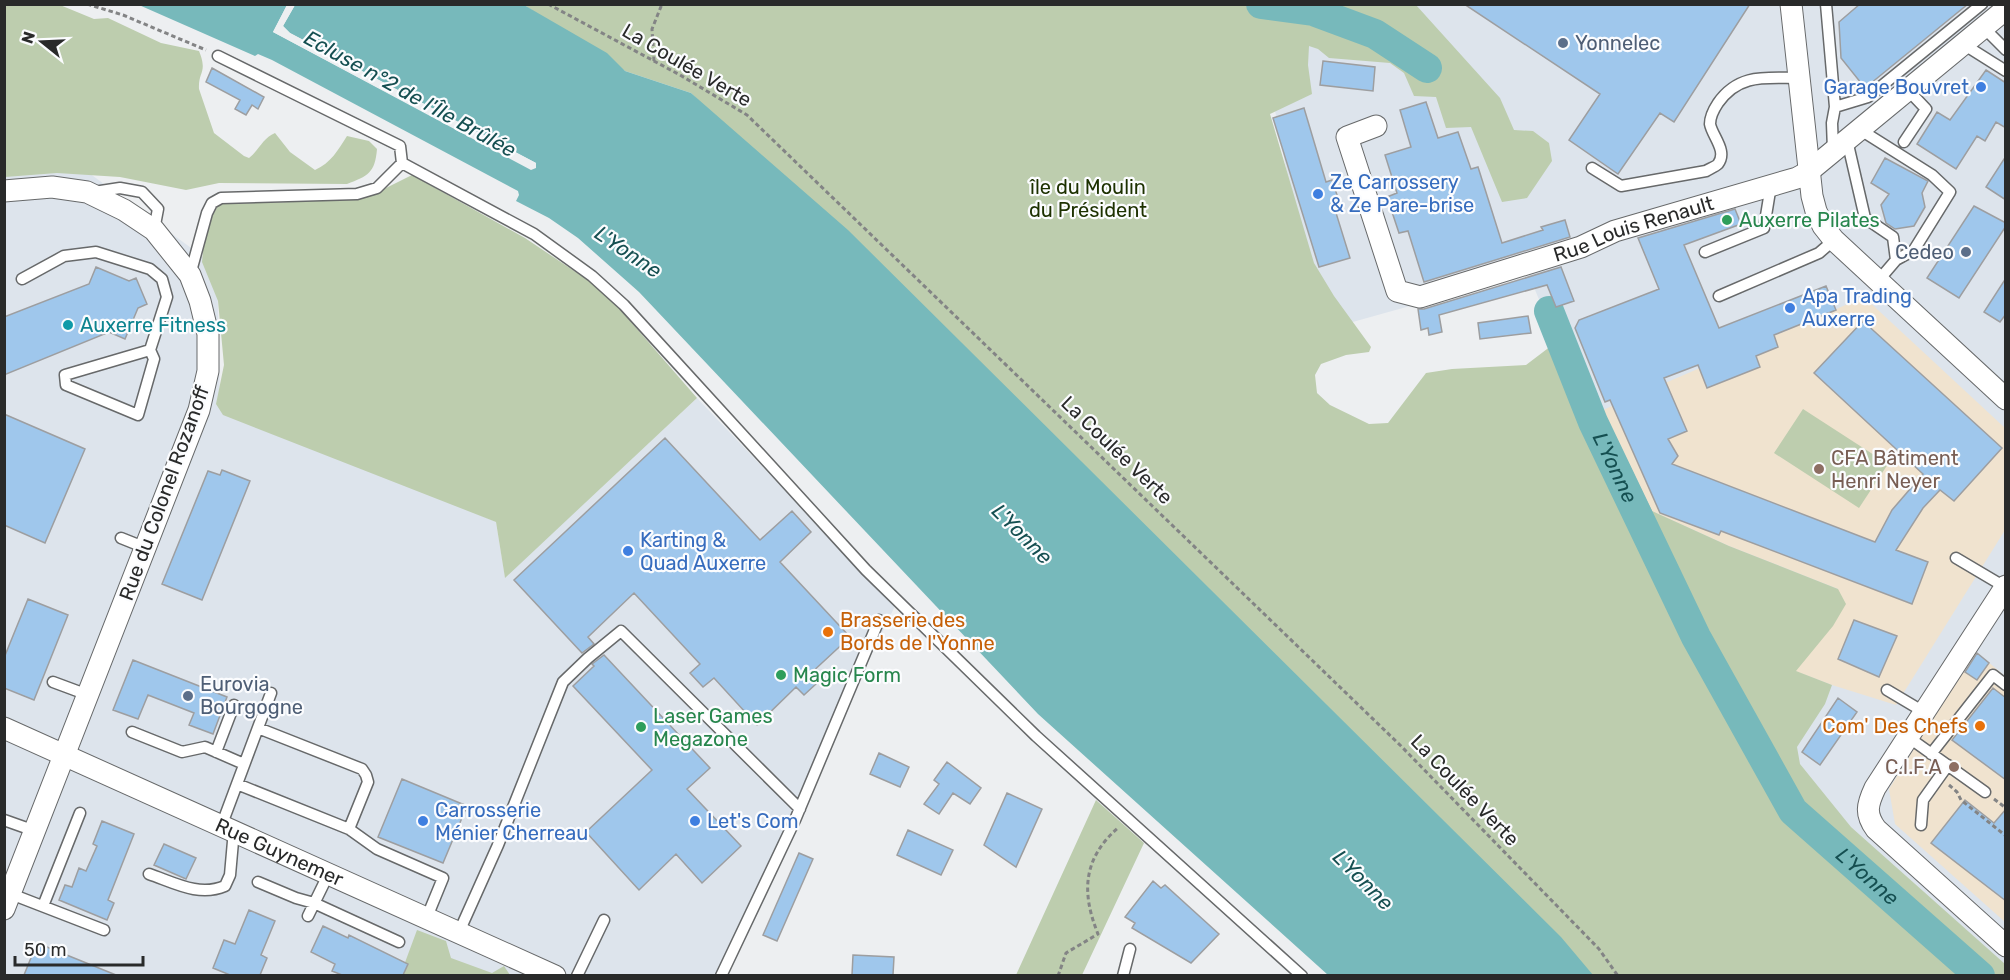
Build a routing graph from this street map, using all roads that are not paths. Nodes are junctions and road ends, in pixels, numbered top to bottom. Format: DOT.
graph roads {
  1 [pos="1791,4"];
  2 [pos="1826,4"];
  3 [pos="1982,4"];
  4 [pos="2006,9"];
  5 [pos="1983,27"];
  6 [pos="1965,42"];
  7 [pos="2006,50"];
  8 [pos="218,56"];
  9 [pos="2006,71"];
  10 [pos="1798,78"];
  11 [pos="1907,89"];
  12 [pos="1835,107"];
  13 [pos="1376,126"];
  14 [pos="1846,139"];
  15 [pos="1904,142"];
  16 [pos="402,163"];
  17 [pos="1592,168"];
  18 [pos="1808,172"];
  19 [pos="1771,185"];
  20 [pos="4,191"];
  21 [pos="1834,240"];
  22 [pos="1706,252"];
  23 [pos="1896,260"];
  24 [pos="177,274"];
  25 [pos="22,279"];
  26 [pos="1878,281"];
  27 [pos="1719,296"];
  28 [pos="150,350"];
  29 [pos="2006,399"];
  30 [pos="121,538"];
  31 [pos="146,548"];
  32 [pos="1956,558"];
  33 [pos="2005,586"];
  34 [pos="879,620"];
  35 [pos="53,682"];
  36 [pos="2006,685"];
  37 [pos="1887,690"];
  38 [pos="271,693"];
  39 [pos="88,695"];
  40 [pos="234,705"];
  41 [pos="1924,712"];
  42 [pos="4,728"];
  43 [pos="258,728"];
  44 [pos="132,732"];
  45 [pos="1908,737"];
  46 [pos="216,752"];
  47 [pos="1931,753"];
  48 [pos="64,754"];
  49 [pos="244,764"];
  50 [pos="1948,765"];
  51 [pos="237,784"];
  52 [pos="1985,792"];
  53 [pos="800,809"];
  54 [pos="80,813"];
  55 [pos="4,820"];
  56 [pos="1921,825"];
  57 [pos="228,827"];
  58 [pos="349,829"];
  59 [pos="35,831"];
  60 [pos="329,873"];
  61 [pos="149,874"];
  62 [pos="258,882"];
  63 [pos="8,902"];
  64 [pos="314,903"];
  65 [pos="43,906"];
  66 [pos="308,916"];
  67 [pos="427,917"];
  68 [pos="604,920"];
  69 [pos="104,930"];
  70 [pos="459,932"];
  71 [pos="399,942"];
  72 [pos="2006,945"];
  73 [pos="1130,950"];
  74 [pos="529,970"];
  75 [pos="555,975"];
  76 [pos="577,975"];
  77 [pos="721,975"];
  78 [pos="1123,975"];
  79 [pos="1302,975"];
  1 -- 10 [label="street"];
  2 -- 12 [label="lane"];
  3 -- 12 [label="lane"];
  4 -- 5 [label="street, Rue Louis Renault"];
  5 -- 6 [label="street, Rue Louis Renault"];
  5 -- 7 [label="lane"];
  6 -- 9 [label="lane"];
  6 -- 11 [label="street, Rue Louis Renault"];
  8 -- 16 [label="lane"];
  10 -- 17 [label="lane"];
  10 -- 18 [label="street"];
  11 -- 14 [label="street, Rue Louis Renault"];
  11 -- 15 [label="lane"];
  12 -- 14 [label="lane"];
  13 -- 19 [label="street, Rue Louis Renault"];
  14 -- 18 [label="street, Rue Louis Renault"];
  14 -- 23 [label="lane"];
  14 -- 23 [label="lane"];
  16 -- 24 [label="lane"];
  16 -- 79 [label="lane"];
  18 -- 19 [label="street, Rue Louis Renault"];
  18 -- 21 [label="street"];
  19 -- 22 [label="lane"];
  20 -- 24 [label="street, Rue du Colonel Rozanoff"];
  21 -- 26 [label="street"];
  21 -- 27 [label="lane"];
  23 -- 26 [label="lane"];
  24 -- 25 [label="lane"];
  24 -- 28 [label="lane"];
  24 -- 31 [label="street, Rue du Colonel Rozanoff"];
  26 -- 29 [label="street"];
  28 -- 28 [label="lane"];
  30 -- 31 [label="lane"];
  31 -- 39 [label="street, Rue du Colonel Rozanoff"];
  32 -- 33 [label="lane"];
  33 -- 41 [label="street"];
  34 -- 53 [label="lane"];
  35 -- 39 [label="lane"];
  36 -- 47 [label="lane"];
  37 -- 41 [label="lane"];
  38 -- 43 [label="lane"];
  39 -- 48 [label="street, Rue du Colonel Rozanoff"];
  40 -- 46 [label="lane"];
  41 -- 45 [label="street"];
  42 -- 48 [label="street, Rue Guynemer"];
  43 -- 49 [label="lane"];
  43 -- 58 [label="lane"];
  44 -- 46 [label="lane"];
  45 -- 47 [label="lane"];
  45 -- 72 [label="street"];
  46 -- 49 [label="lane"];
  47 -- 50 [label="lane"];
  48 -- 57 [label="street, Rue Guynemer"];
  48 -- 59 [label="street, Rue du Colonel Rozanoff"];
  49 -- 51 [label="lane"];
  50 -- 52 [label="lane"];
  50 -- 56 [label="lane"];
  51 -- 57 [label="lane"];
  51 -- 58 [label="lane"];
  53 -- 70 [label="lane"];
  53 -- 77 [label="lane"];
  54 -- 65 [label="lane"];
  55 -- 59 [label="lane"];
  57 -- 60 [label="street, Rue Guynemer"];
  57 -- 61 [label="lane"];
  58 -- 67 [label="lane"];
  59 -- 63 [label="street, Rue du Colonel Rozanoff"];
  60 -- 64 [label="lane"];
  60 -- 67 [label="street, Rue Guynemer"];
  62 -- 64 [label="lane"];
  63 -- 65 [label="lane"];
  64 -- 66 [label="lane"];
  64 -- 71 [label="lane"];
  65 -- 69 [label="lane"];
  67 -- 70 [label="street, Rue Guynemer"];
  68 -- 76 [label="lane"];
  70 -- 74 [label="street, Rue Guynemer"];
  73 -- 78 [label="lane"];
  74 -- 75 [label="street, Rue Guynemer"];
}
